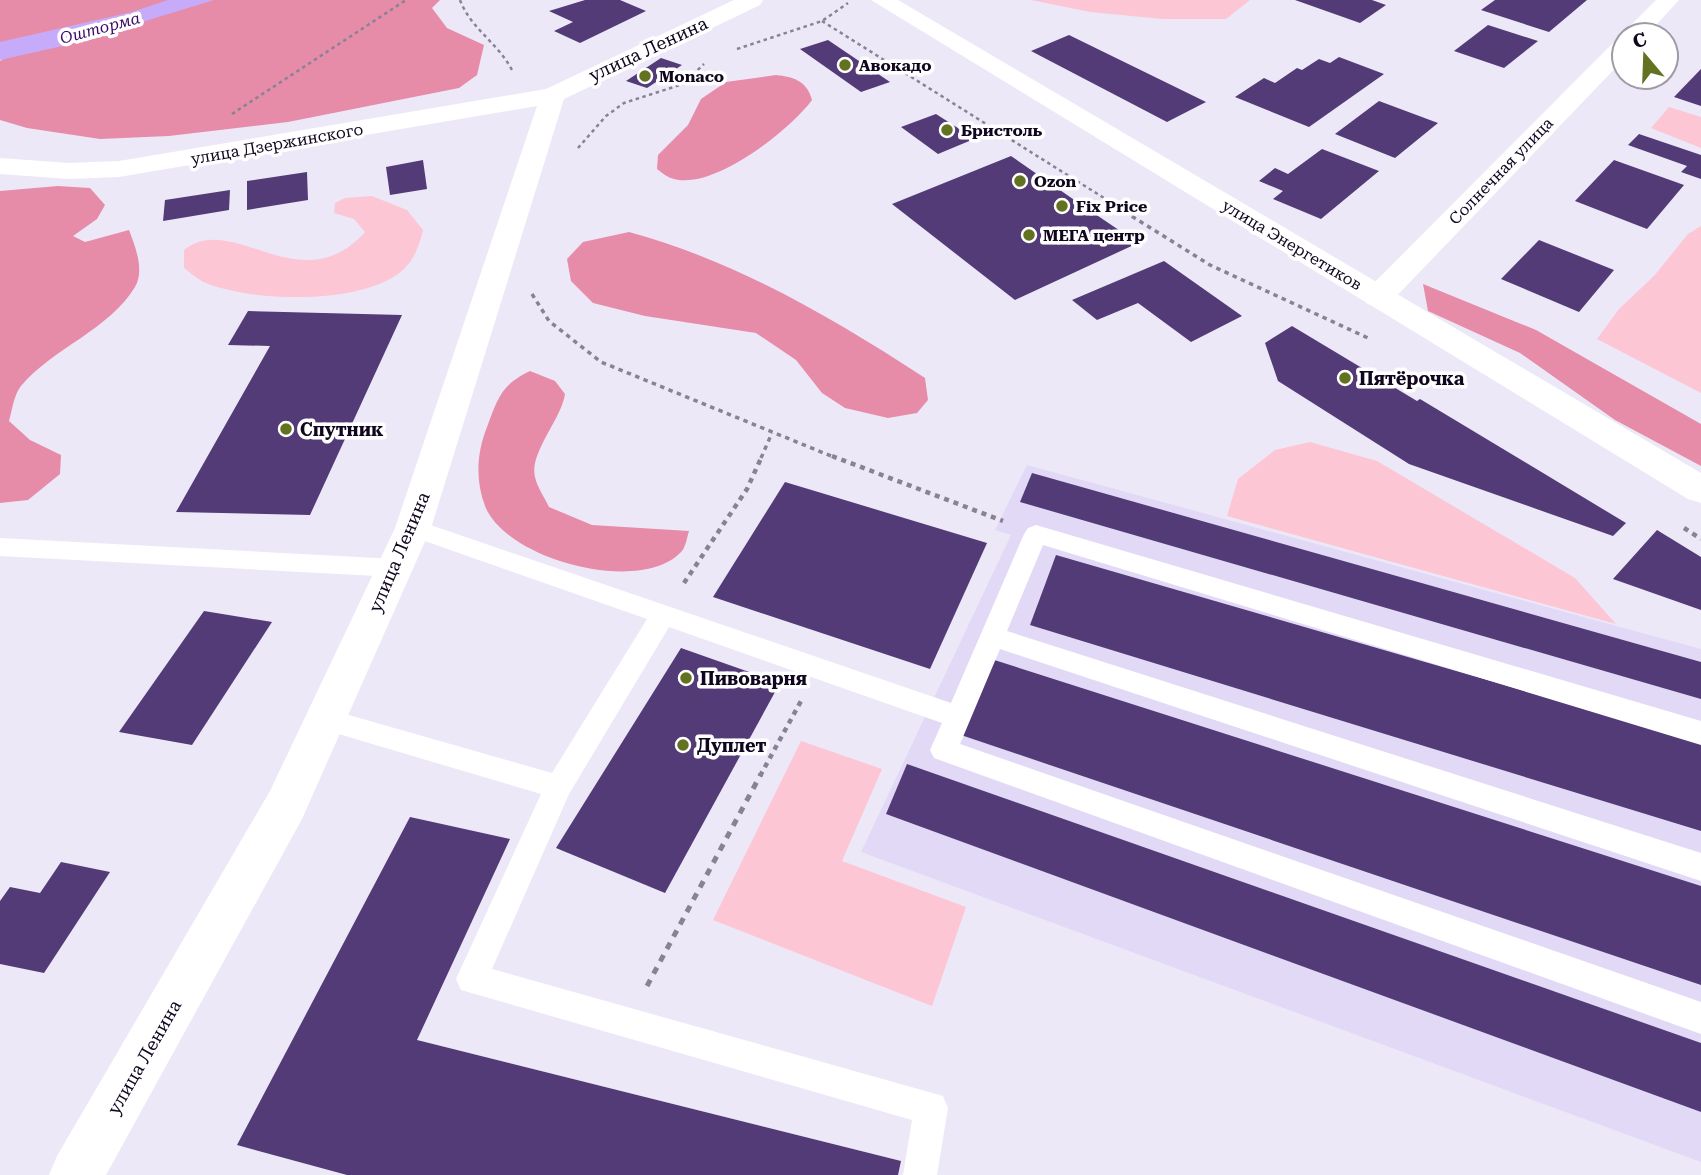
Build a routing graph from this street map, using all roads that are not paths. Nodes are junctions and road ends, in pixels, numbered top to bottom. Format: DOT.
graph roads {
  1 [pos="752,0"];
  2 [pos="882,0"];
  3 [pos="1668,0"];
  4 [pos="1648,21"];
  5 [pos="1610,60"];
  6 [pos="553,95"];
  7 [pos="0,166"];
  8 [pos="1378,297"];
  9 [pos="1701,490"];
  10 [pos="413,528"];
  11 [pos="0,547"];
  12 [pos="395,568"];
  13 [pos="662,616"];
  14 [pos="992,636"];
  15 [pos="958,717"];
  16 [pos="324,719"];
  17 [pos="1701,733"];
  18 [pos="558,787"];
  19 [pos="1701,867"];
  20 [pos="1701,1018"];
  21 [pos="76,1175"];
  22 [pos="920,1175"];
  1 -- 6 [label="street, улица Ленина"];
  2 -- 8 [label="street, улица Энергетиков"];
  3 -- 4 [label="street"];
  5 -- 8 [label="street, Солнечная улица"];
  6 -- 7 [label="street, улица Дзержинского"];
  6 -- 10 [label="street, улица Ленина"];
  8 -- 9 [label="street, улица Энергетиков"];
  10 -- 12 [label="street, улица Ленина"];
  10 -- 13 [label="lane"];
  11 -- 12 [label="lane"];
  12 -- 16 [label="street, улица Ленина"];
  13 -- 15 [label="lane"];
  13 -- 18 [label="lane"];
  14 -- 15 [label="lane"];
  14 -- 17 [label="lane"];
  14 -- 19 [label="lane"];
  15 -- 20 [label="lane"];
  16 -- 18 [label="lane"];
  16 -- 21 [label="street, улица Ленина"];
  18 -- 22 [label="lane"];
}
